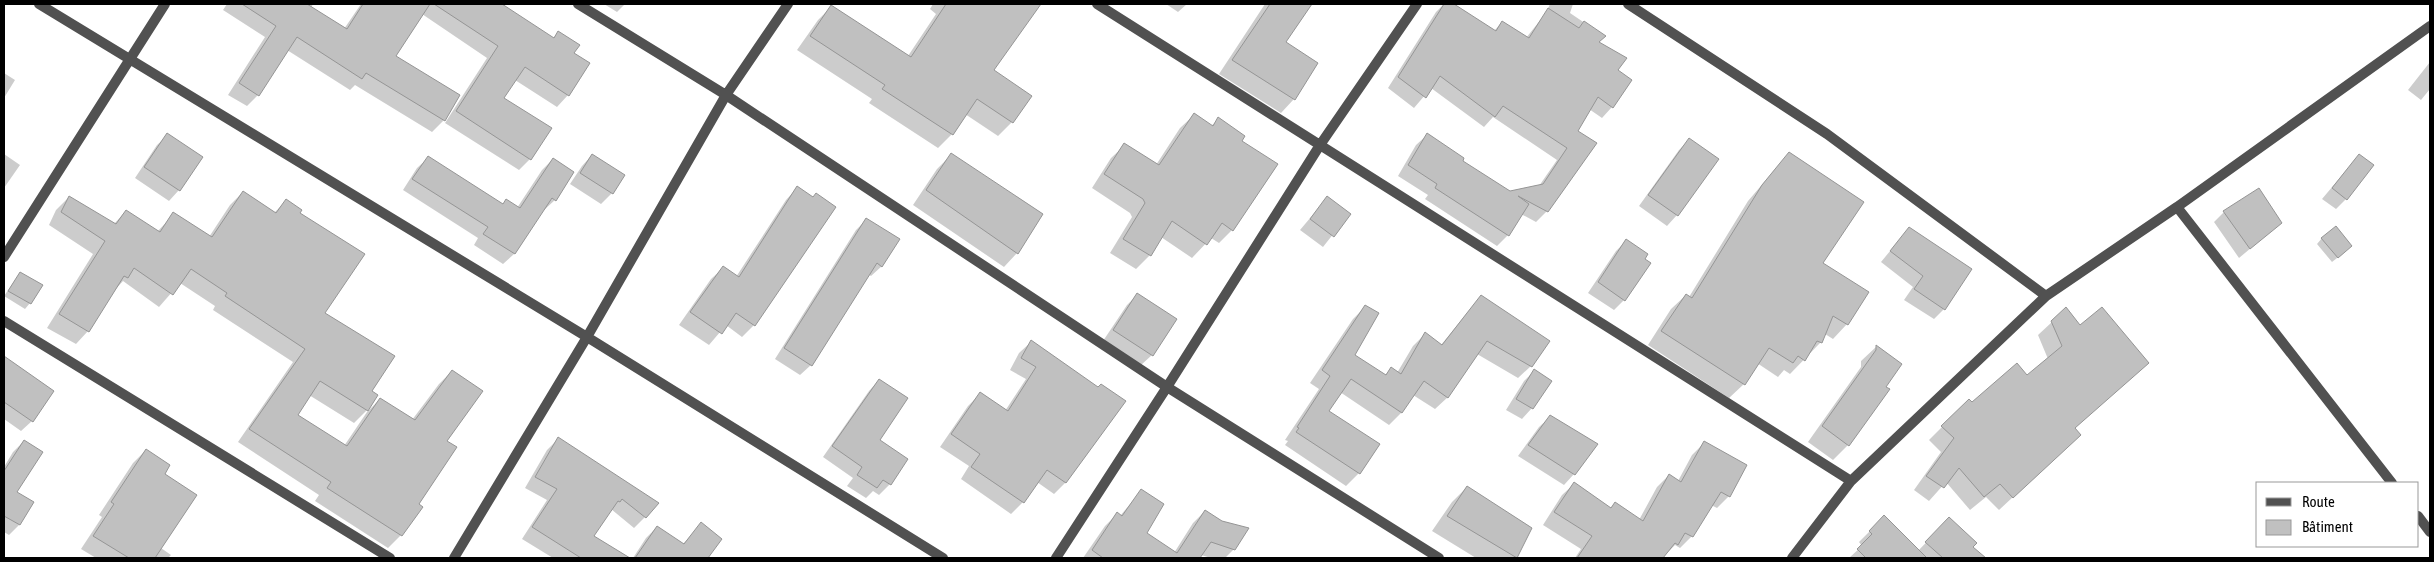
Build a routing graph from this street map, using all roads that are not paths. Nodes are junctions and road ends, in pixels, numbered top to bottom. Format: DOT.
graph roads {
  1 [pos="39,4"];
  2 [pos="165,4"];
  3 [pos="578,4"];
  4 [pos="788,4"];
  5 [pos="1097,4"];
  6 [pos="1417,4"];
  7 [pos="1628,4"];
  8 [pos="2430,26"];
  9 [pos="130,58"];
  10 [pos="726,95"];
  11 [pos="1320,145"];
  12 [pos="2177,207"];
  13 [pos="4,257"];
  14 [pos="2046,296"];
  15 [pos="4,321"];
  16 [pos="587,337"];
  17 [pos="1168,387"];
  18 [pos="1851,481"];
  19 [pos="2391,482"];
  20 [pos="2419,517"];
  21 [pos="2430,532"];
  22 [pos="390,558"];
  23 [pos="454,558"];
  24 [pos="943,558"];
  25 [pos="1056,558"];
  26 [pos="1439,558"];
  27 [pos="1792,558"];
  1 -- 9 [label="street"];
  2 -- 9 [label="street"];
  3 -- 10 [label="street"];
  4 -- 10 [label="street"];
  5 -- 11 [label="street"];
  6 -- 11 [label="street"];
  7 -- 14 [label="street"];
  8 -- 12 [label="street"];
  9 -- 13 [label="street"];
  9 -- 16 [label="street"];
  10 -- 16 [label="street"];
  10 -- 17 [label="street"];
  11 -- 17 [label="street"];
  11 -- 18 [label="street"];
  12 -- 14 [label="street"];
  12 -- 19 [label="street"];
  14 -- 18 [label="street"];
  15 -- 22 [label="street"];
  16 -- 23 [label="street"];
  16 -- 24 [label="street"];
  17 -- 25 [label="street"];
  17 -- 26 [label="street"];
  18 -- 27 [label="street"];
  20 -- 21 [label="street"];
}
